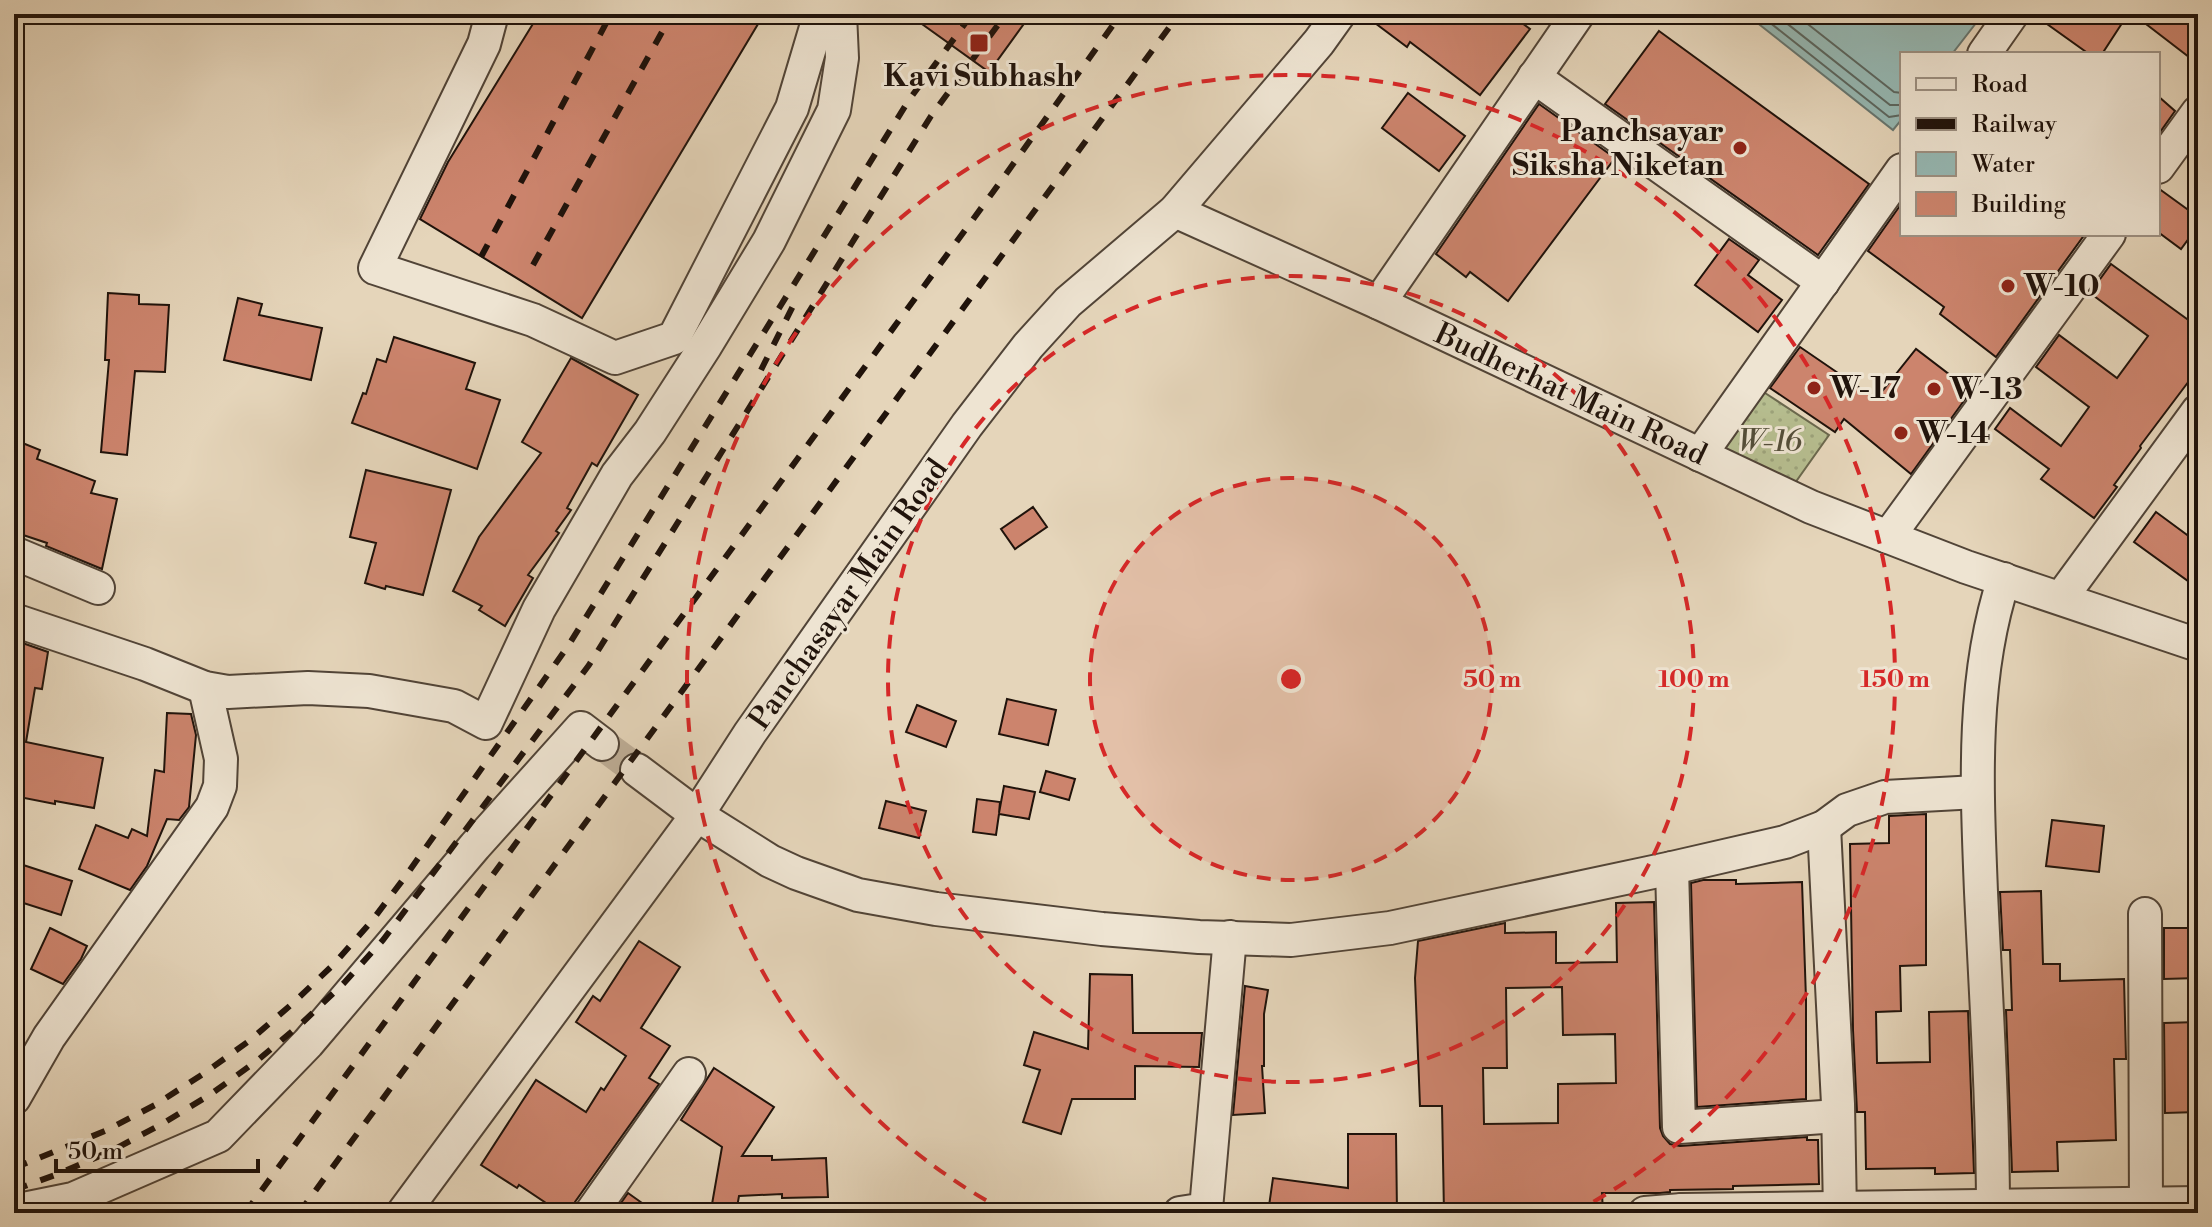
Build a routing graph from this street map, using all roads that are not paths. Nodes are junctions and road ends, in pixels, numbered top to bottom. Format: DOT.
graph roads {
  1 [pos="492,14"];
  2 [pos="820,14"];
  3 [pos="840,14"];
  4 [pos="1339,14"];
  5 [pos="1578,14"];
  6 [pos="2012,14"];
  7 [pos="1985,52"];
  8 [pos="1534,77"];
  9 [pos="2198,112"];
  10 [pos="2160,164"];
  11 [pos="1900,173"];
  12 [pos="1175,211"];
  13 [pos="2108,236"];
  14 [pos="1823,282"];
  15 [pos="1379,303"];
  16 [pos="2198,411"];
  17 [pos="1700,455"];
  18 [pos="1888,537"];
  19 [pos="14,553"];
  20 [pos="2004,579"];
  21 [pos="98,588"];
  22 [pos="2061,598"];
  23 [pos="14,620"];
  24 [pos="2198,645"];
  25 [pos="205,688"];
  26 [pos="602,744"];
  27 [pos="637,770"];
  28 [pos="1977,792"];
  29 [pos="697,815"];
  30 [pos="1824,827"];
  31 [pos="1672,868"];
  32 [pos="2145,914"];
  33 [pos="1230,937"];
  34 [pos="689,1074"];
  35 [pos="14,1098"];
  36 [pos="1838,1116"];
  37 [pos="2198,1203"];
  38 [pos="2146,1208"];
  39 [pos="1993,1209"];
  40 [pos="14,1211"];
  41 [pos="1840,1211"];
  42 [pos="1682,1212"];
  43 [pos="403,1213"];
  44 [pos="591,1213"];
  45 [pos="1180,1213"];
  46 [pos="1645,1213"];
  1 -- 2 [label="street"];
  3 -- 25 [label="street"];
  4 -- 12 [label="street, Panchasayar Main Road"];
  5 -- 8 [label="street"];
  6 -- 7 [label="street"];
  8 -- 14 [label="street"];
  8 -- 15 [label="street"];
  9 -- 10 [label="street"];
  11 -- 14 [label="street"];
  12 -- 15 [label="street, Budherhat Main Road"];
  12 -- 29 [label="street, Panchasayar Main Road"];
  13 -- 18 [label="street"];
  14 -- 17 [label="street"];
  15 -- 17 [label="street, Budherhat Main Road"];
  16 -- 22 [label="street"];
  17 -- 18 [label="street, Budherhat Main Road"];
  18 -- 20 [label="street, Budherhat Main Road"];
  19 -- 21 [label="street"];
  20 -- 22 [label="street, Budherhat Main Road"];
  20 -- 28 [label="street"];
  22 -- 24 [label="street, Budherhat Main Road"];
  23 -- 25 [label="street"];
  25 -- 35 [label="street"];
  26 -- 40 [label="street"];
  27 -- 29 [label="street"];
  28 -- 30 [label="street"];
  28 -- 39 [label="street"];
  29 -- 33 [label="street"];
  29 -- 43 [label="street, Panchasayar Main Road"];
  30 -- 31 [label="street"];
  30 -- 36 [label="street"];
  31 -- 33 [label="street"];
  31 -- 36 [label="street"];
  32 -- 38 [label="street"];
  33 -- 45 [label="street"];
  34 -- 44 [label="street"];
  36 -- 41 [label="street"];
  37 -- 38 [label="street"];
  38 -- 39 [label="street"];
  39 -- 41 [label="street"];
  41 -- 42 [label="street"];
  42 -- 46 [label="street"];
}
